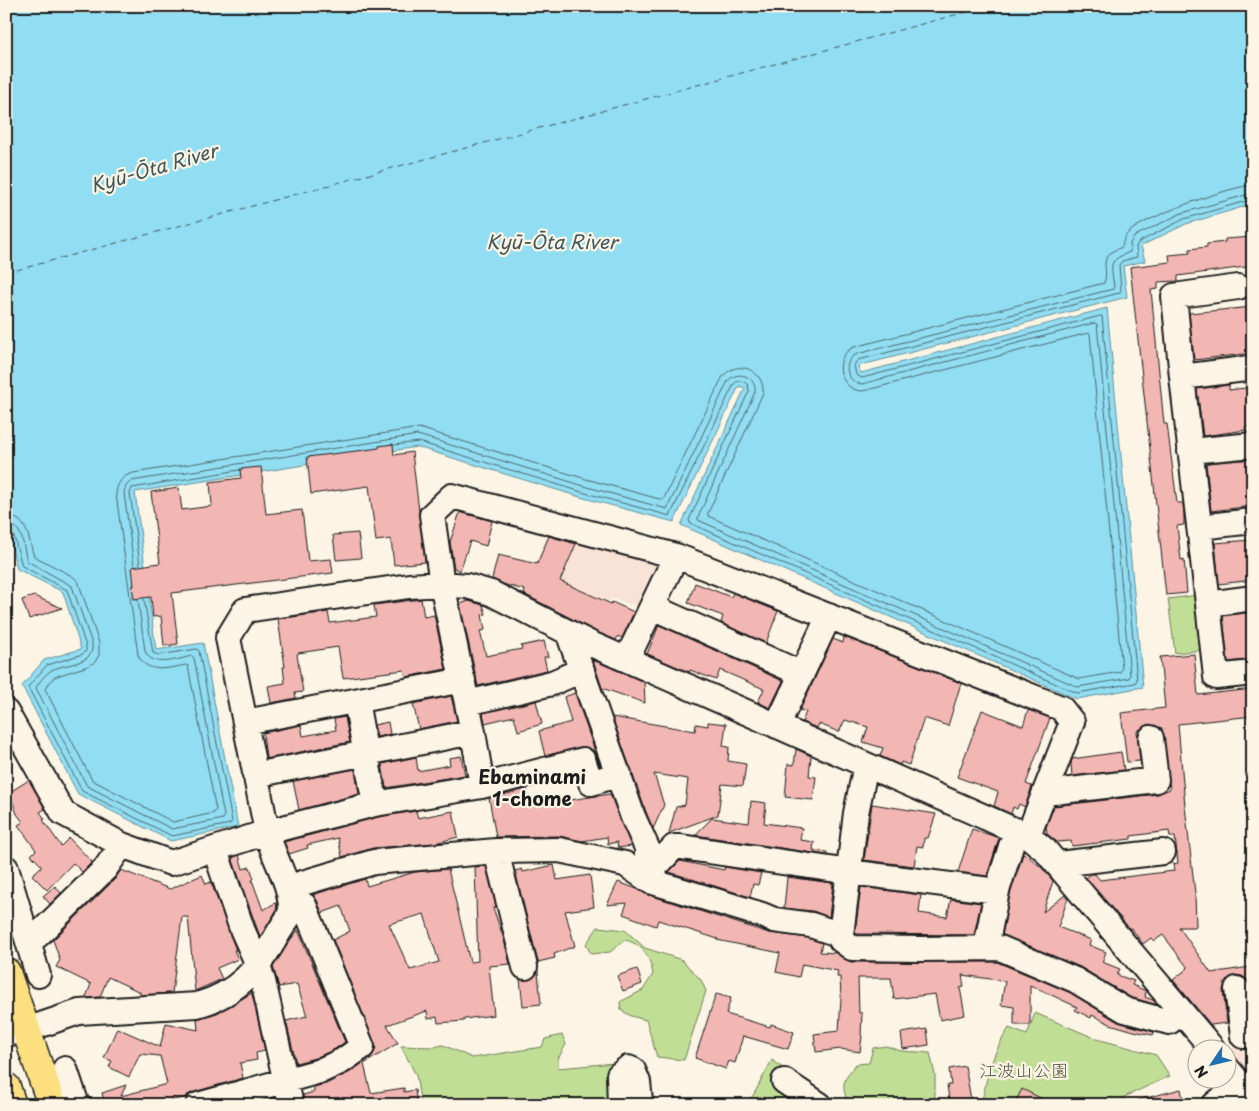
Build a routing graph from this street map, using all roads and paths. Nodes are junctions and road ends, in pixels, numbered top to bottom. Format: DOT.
graph roads {
  1 [pos="1238,287"];
  2 [pos="1253,368"];
  3 [pos="1182,377"];
  4 [pos="1253,445"];
  5 [pos="1190,451"];
  6 [pos="1253,521"];
  7 [pos="1199,527"];
  8 [pos="676,556"];
  9 [pos="442,584"];
  10 [pos="1253,598"];
  11 [pos="1208,604"];
  12 [pos="652,607"];
  13 [pos="829,616"];
  14 [pos="568,632"];
  15 [pos="627,659"];
  16 [pos="582,670"];
  17 [pos="1253,673"];
  18 [pos="802,674"];
  19 [pos="465,691"];
  20 [pos="356,701"];
  21 [pos="6,712"];
  22 [pos="245,722"];
  23 [pos="777,726"];
  24 [pos="473,732"];
  25 [pos="1151,738"];
  26 [pos="365,753"];
  27 [pos="866,765"];
  28 [pos="619,774"];
  29 [pos="256,775"];
  30 [pos="482,786"];
  31 [pos="1044,794"];
  32 [pos="375,804"];
  33 [pos="267,832"];
  34 [pos="1022,833"];
  35 [pos="122,845"];
  36 [pos="215,850"];
  37 [pos="496,851"];
  38 [pos="1163,852"];
  39 [pos="1058,864"];
  40 [pos="6,868"];
  41 [pos="850,872"];
  42 [pos="643,876"];
  43 [pos="997,891"];
  44 [pos="289,893"];
  45 [pos="841,935"];
  46 [pos="27,938"];
  47 [pos="986,947"];
  48 [pos="258,965"];
  49 [pos="525,967"];
  50 [pos="6,972"];
  51 [pos="38,975"];
  52 [pos="1237,990"];
  53 [pos="1182,1014"];
  54 [pos="16,1032"];
  55 [pos="1248,1035"];
  56 [pos="1203,1038"];
  57 [pos="65,1069"];
  58 [pos="287,1080"];
  59 [pos="784,1081"];
  60 [pos="1240,1084"];
  61 [pos="6,1087"];
  62 [pos="12,1105"];
  63 [pos="52,1105"];
  64 [pos="77,1105"];
  65 [pos="198,1105"];
  66 [pos="291,1105"];
  67 [pos="620,1105"];
  68 [pos="642,1105"];
  69 [pos="820,1105"];
  70 [pos="1214,1105"];
  1 -- 3 [label="street"];
  2 -- 3 [label="street"];
  3 -- 5 [label="street"];
  4 -- 5 [label="street"];
  5 -- 7 [label="street"];
  6 -- 7 [label="street"];
  7 -- 11 [label="street"];
  8 -- 9 [label="street"];
  8 -- 12 [label="street"];
  8 -- 13 [label="street"];
  9 -- 14 [label="street"];
  9 -- 19 [label="street"];
  9 -- 22 [label="street"];
  10 -- 11 [label="street"];
  11 -- 17 [label="street"];
  12 -- 15 [label="street"];
  12 -- 18 [label="street"];
  13 -- 18 [label="street"];
  13 -- 31 [label="street"];
  14 -- 15 [label="street"];
  14 -- 16 [label="street"];
  15 -- 23 [label="street"];
  16 -- 19 [label="street"];
  16 -- 28 [label="street"];
  18 -- 23 [label="street"];
  19 -- 20 [label="street"];
  19 -- 24 [label="street"];
  20 -- 22 [label="street"];
  20 -- 26 [label="street"];
  21 -- 35 [label="street"];
  22 -- 29 [label="street"];
  23 -- 27 [label="street"];
  24 -- 26 [label="street"];
  24 -- 30 [label="street"];
  25 -- 31 [label="street"];
  26 -- 29 [label="street"];
  26 -- 32 [label="street"];
  27 -- 34 [label="street"];
  27 -- 41 [label="street"];
  28 -- 30 [label="street"];
  28 -- 42 [label="street"];
  29 -- 33 [label="street"];
  30 -- 32 [label="street"];
  31 -- 34 [label="street"];
  32 -- 33 [label="street"];
  33 -- 36 [label="street"];
  33 -- 44 [label="street"];
  34 -- 39 [label="street"];
  34 -- 43 [label="street"];
  35 -- 36 [label="street"];
  35 -- 46 [label="street"];
  36 -- 48 [label="street"];
  37 -- 42 [label="street"];
  37 -- 44 [label="street"];
  37 -- 49 [label="street"];
  38 -- 39 [label="street"];
  39 -- 53 [label="street"];
  40 -- 46 [label="street"];
  41 -- 42 [label="street"];
  41 -- 43 [label="street"];
  41 -- 45 [label="street"];
  42 -- 45 [label="street"];
  43 -- 47 [label="street"];
  44 -- 48 [label="street"];
  44 -- 58 [label="street"];
  45 -- 47 [label="street"];
  46 -- 51 [label="street"];
  47 -- 53 [label="street"];
  48 -- 54 [label="street"];
  48 -- 58 [label="street"];
  50 -- 54 [label="highway"];
  52 -- 55 [label="street"];
  53 -- 56 [label="street"];
  54 -- 63 [label="highway"];
  57 -- 64 [label="street"];
  58 -- 65 [label="street"];
  58 -- 66 [label="street"];
  59 -- 69 [label="street"];
  60 -- 70 [label="street"];
  61 -- 62 [label="highway"];
  67 -- 68 [label="street"];
}
